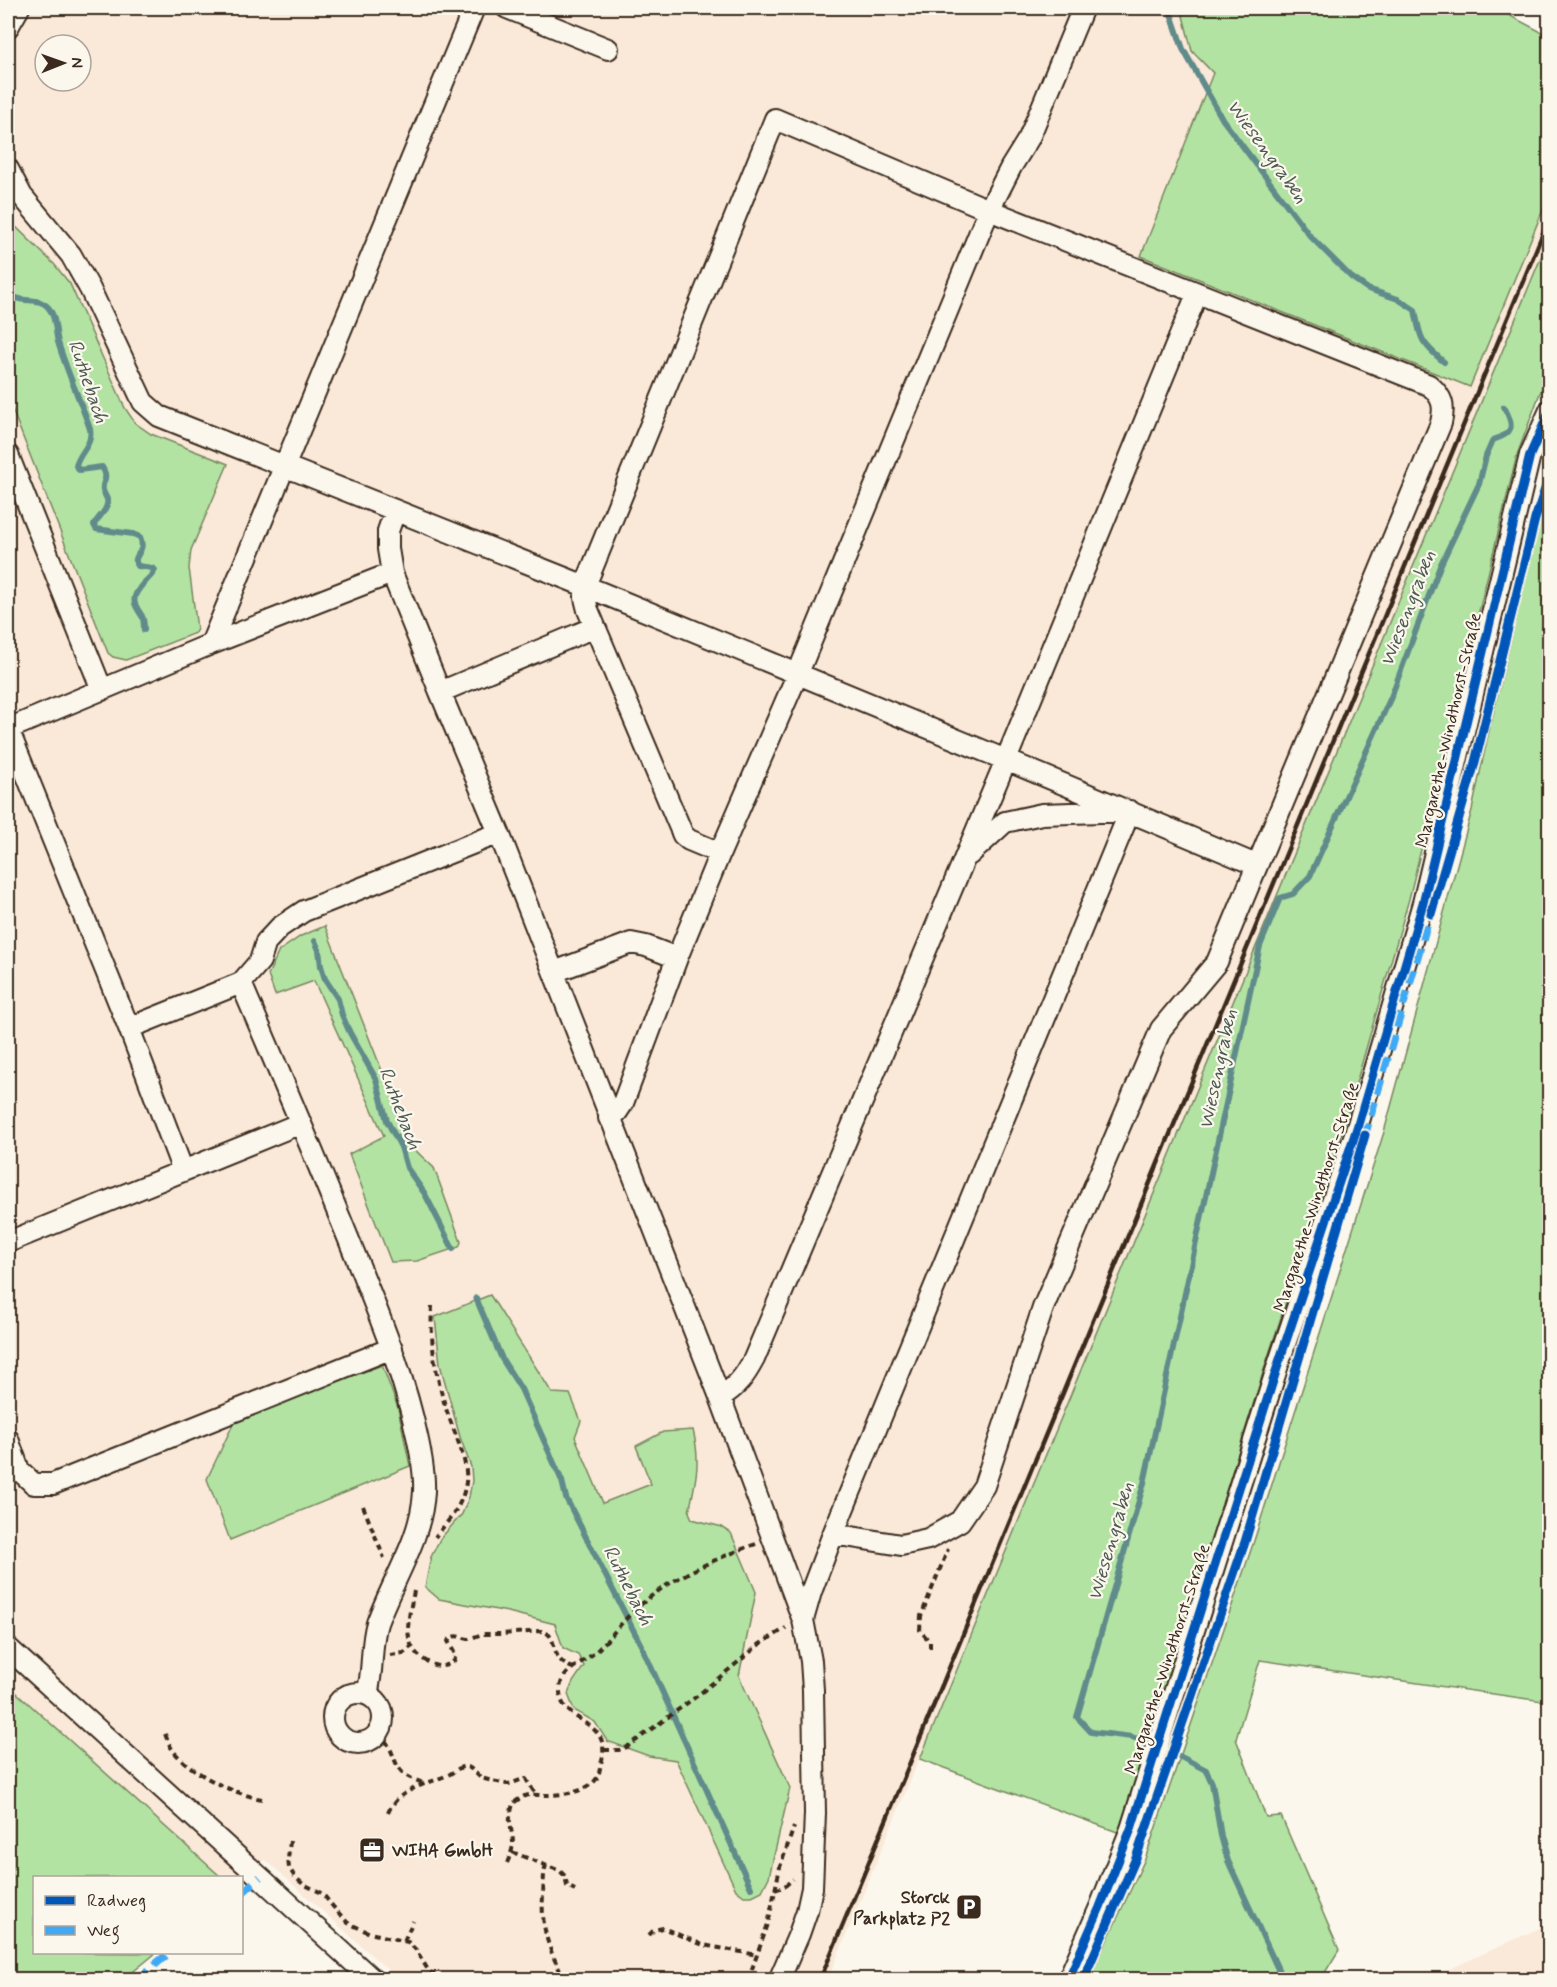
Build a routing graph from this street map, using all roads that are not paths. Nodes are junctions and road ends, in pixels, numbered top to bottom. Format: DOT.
graph roads {
  1 [pos="19,8"];
  2 [pos="474,8"];
  3 [pos="507,8"];
  4 [pos="1083,8"];
  5 [pos="8,27"];
  6 [pos="608,49"];
  7 [pos="8,169"];
  8 [pos="988,210"];
  9 [pos="1197,294"];
  10 [pos="1550,410"];
  11 [pos="8,455"];
  12 [pos="284,467"];
  13 [pos="394,511"];
  14 [pos="392,573"];
  15 [pos="585,586"];
  16 [pos="595,627"];
  17 [pos="211,644"];
  18 [pos="798,673"];
  19 [pos="102,690"];
  20 [pos="440,692"];
  21 [pos="8,729"];
  22 [pos="1006,760"];
  23 [pos="1130,811"];
  24 [pos="499,833"];
  25 [pos="720,853"];
  26 [pos="966,857"];
  27 [pos="1256,865"];
  28 [pos="676,958"];
  29 [pos="554,972"];
  30 [pos="242,982"];
  31 [pos="129,1028"];
  32 [pos="609,1118"];
  33 [pos="301,1123"];
  34 [pos="183,1171"];
  35 [pos="8,1242"];
  36 [pos="392,1348"];
  37 [pos="720,1397"];
  38 [pos="8,1439"];
  39 [pos="832,1534"];
  40 [pos="803,1620"];
  41 [pos="8,1648"];
  42 [pos="367,1694"];
  43 [pos="373,1980"];
  44 [pos="779,1980"];
  45 [pos="1068,1980"];
  1 -- 5 [label="street"];
  2 -- 12 [label="street"];
  3 -- 6 [label="street"];
  4 -- 8 [label="street"];
  7 -- 12 [label="street"];
  8 -- 9 [label="street"];
  8 -- 15 [label="street"];
  8 -- 18 [label="street"];
  9 -- 22 [label="street"];
  9 -- 27 [label="street"];
  10 -- 45 [label="street, Margarethe-Windthorst-Straße"];
  11 -- 19 [label="street"];
  12 -- 13 [label="street"];
  12 -- 17 [label="street"];
  13 -- 14 [label="street"];
  13 -- 15 [label="street"];
  14 -- 17 [label="street"];
  14 -- 20 [label="street"];
  15 -- 16 [label="street"];
  15 -- 18 [label="street"];
  16 -- 20 [label="street"];
  16 -- 25 [label="street"];
  17 -- 19 [label="street"];
  18 -- 22 [label="street"];
  18 -- 25 [label="street"];
  19 -- 21 [label="street"];
  20 -- 24 [label="street"];
  21 -- 31 [label="street"];
  22 -- 23 [label="street"];
  22 -- 26 [label="street"];
  23 -- 26 [label="street"];
  23 -- 27 [label="street"];
  23 -- 39 [label="street"];
  24 -- 29 [label="street"];
  24 -- 30 [label="street"];
  25 -- 28 [label="street"];
  26 -- 37 [label="street"];
  27 -- 39 [label="street"];
  28 -- 29 [label="street"];
  28 -- 32 [label="street"];
  29 -- 32 [label="street"];
  30 -- 31 [label="street"];
  30 -- 33 [label="street"];
  31 -- 34 [label="street"];
  32 -- 37 [label="street"];
  33 -- 34 [label="street"];
  33 -- 36 [label="street"];
  34 -- 35 [label="street"];
  36 -- 38 [label="street"];
  36 -- 42 [label="street"];
  37 -- 40 [label="street"];
  39 -- 40 [label="street"];
  40 -- 44 [label="street"];
  41 -- 43 [label="street"];
  42 -- 42 [label="street"];
}
